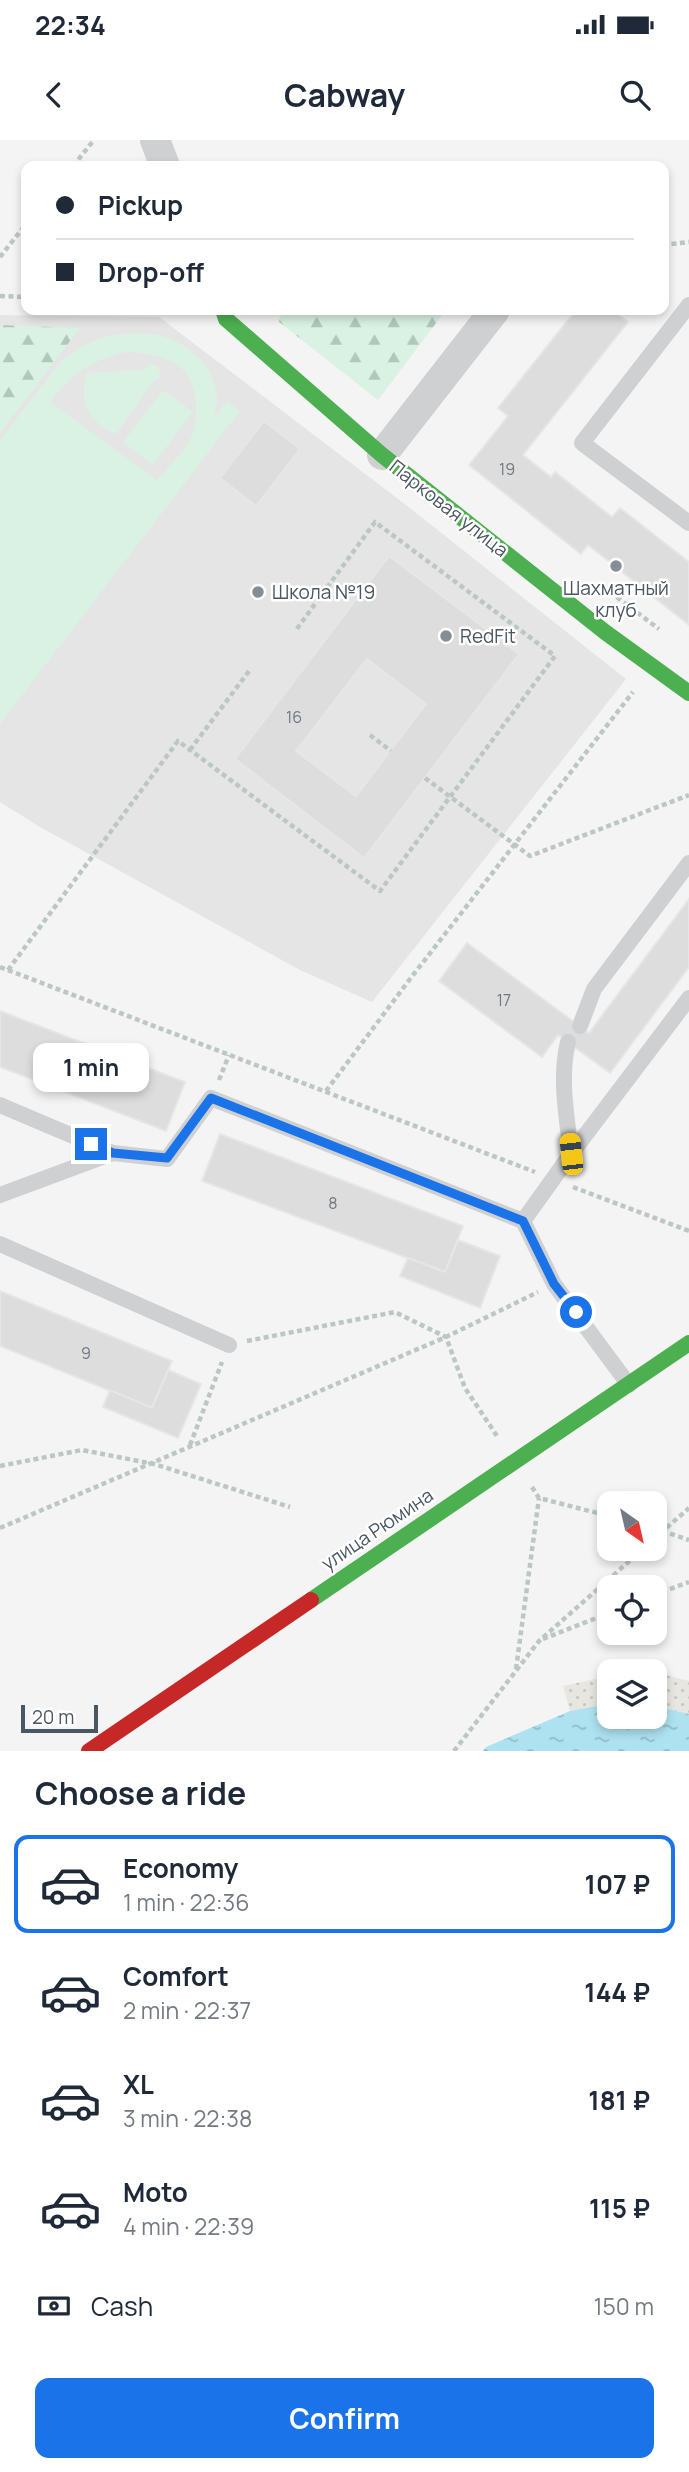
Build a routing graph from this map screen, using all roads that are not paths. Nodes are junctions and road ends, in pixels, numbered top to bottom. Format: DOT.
graph roads {
  1 [pos="155,140"];
  2 [pos="163,161"];
  3 [pos="689,305"];
  4 [pos="225,315"];
  5 [pos="491,315"];
  6 [pos="382,455"];
  7 [pos="689,523"];
  8 [pos="689,692"];
  9 [pos="689,863"];
  10 [pos="689,998"];
  11 [pos="580,1026"];
  12 [pos="568,1042"];
  13 [pos="0,1105"];
  14 [pos="113,1153"];
  15 [pos="571,1154"];
  16 [pos="0,1195"];
  17 [pos="523,1221"];
  18 [pos="0,1244"];
  19 [pos="689,1343"];
  20 [pos="229,1345"];
  21 [pos="629,1385"];
  22 [pos="89,1751"];
  1 -- 2 [label="street"];
  3 -- 7 [label="lane"];
  4 -- 6 [label="main road, Парковая улица"];
  5 -- 6 [label="street"];
  6 -- 8 [label="main road, Парковая улица"];
  9 -- 11 [label="lane"];
  10 -- 15 [label="lane"];
  12 -- 15 [label="lane"];
  13 -- 14 [label="lane"];
  14 -- 16 [label="lane"];
  14 -- 17 [label="lane"];
  15 -- 17 [label="lane"];
  17 -- 21 [label="lane"];
  18 -- 20 [label="lane"];
  19 -- 21 [label="main road, улица Рюмина"];
  21 -- 22 [label="main road, улица Рюмина"];
}
